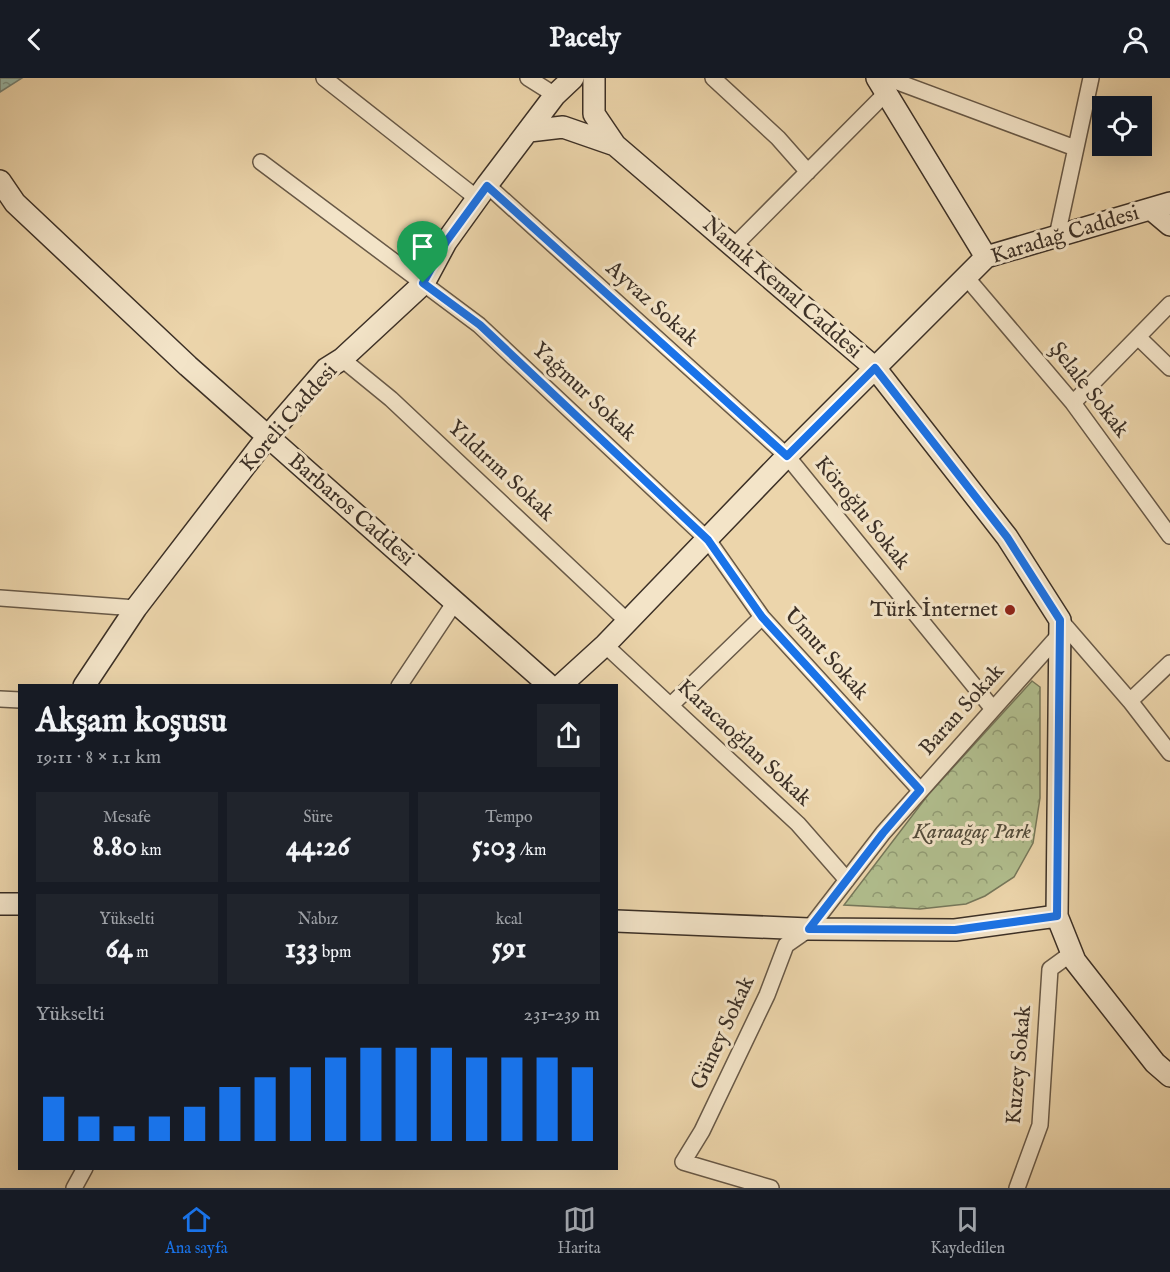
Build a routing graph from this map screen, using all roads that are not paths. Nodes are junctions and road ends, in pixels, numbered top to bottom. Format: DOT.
graph roads {
  1 [pos="324,78"];
  2 [pos="528,78"];
  3 [pos="573,78"];
  4 [pos="594,78"];
  5 [pos="712,78"];
  6 [pos="1091,78"];
  7 [pos="883,83"];
  8 [pos="555,95"];
  9 [pos="529,131"];
  10 [pos="615,145"];
  11 [pos="1075,148"];
  12 [pos="261,162"];
  13 [pos="808,172"];
  14 [pos="0,181"];
  15 [pos="483,192"];
  16 [pos="1160,206"];
  17 [pos="1170,225"];
  18 [pos="1057,236"];
  19 [pos="734,246"];
  20 [pos="986,256"];
  21 [pos="966,277"];
  22 [pos="423,283"];
  23 [pos="1170,304"];
  24 [pos="1138,337"];
  25 [pos="342,359"];
  26 [pos="875,368"];
  27 [pos="1170,368"];
  28 [pos="1073,403"];
  29 [pos="268,436"];
  30 [pos="787,456"];
  31 [pos="1170,536"];
  32 [pos="708,540"];
  33 [pos="0,598"];
  34 [pos="455,602"];
  35 [pos="136,608"];
  36 [pos="762,617"];
  37 [pos="626,620"];
  38 [pos="1060,627"];
  39 [pos="605,645"];
  40 [pos="1170,663"];
  41 [pos="85,684"];
  42 [pos="400,684"];
  43 [pos="548,684"];
  44 [pos="562,684"];
  45 [pos="0,699"];
  46 [pos="18,700"];
  47 [pos="1130,701"];
  48 [pos="671,705"];
  49 [pos="993,709"];
  50 [pos="1170,753"];
  51 [pos="920,790"];
  52 [pos="847,880"];
  53 [pos="0,904"];
  54 [pos="18,904"];
  55 [pos="1057,916"];
  56 [pos="618,921"];
  57 [pos="809,929"];
  58 [pos="1072,953"];
  59 [pos="1170,1076"];
  60 [pos="85,1170"];
  61 [pos="74,1188"];
  62 [pos="771,1188"];
  63 [pos="1017,1188"];
  1 -- 15 [label="street, Ayvaz Sokak"];
  2 -- 8 [label="street"];
  3 -- 8 [label="street, Koreli Caddesi"];
  4 -- 10 [label="street"];
  5 -- 13 [label="street"];
  6 -- 11 [label="street"];
  7 -- 11 [label="street"];
  7 -- 13 [label="street"];
  7 -- 20 [label="street"];
  8 -- 9 [label="street, Koreli Caddesi"];
  9 -- 10 [label="street"];
  9 -- 15 [label="street, Koreli Caddesi"];
  10 -- 19 [label="street, Namık Kemal Caddesi"];
  11 -- 18 [label="street"];
  12 -- 22 [label="street, Yağmur Sokak"];
  13 -- 19 [label="street"];
  14 -- 29 [label="street, Barbaros Caddesi"];
  15 -- 22 [label="street, Koreli Caddesi"];
  15 -- 30 [label="street, Ayvaz Sokak"];
  16 -- 17 [label="street"];
  16 -- 18 [label="street, Karadağ Caddesi"];
  18 -- 20 [label="street, Karadağ Caddesi"];
  19 -- 26 [label="street, Namık Kemal Caddesi"];
  20 -- 21 [label="street, Karadağ Caddesi"];
  21 -- 26 [label="street, Karadağ Caddesi"];
  21 -- 28 [label="street, Şelale Sokak"];
  22 -- 25 [label="street, Koreli Caddesi"];
  22 -- 32 [label="street, Yağmur Sokak"];
  23 -- 24 [label="street"];
  24 -- 27 [label="street"];
  24 -- 28 [label="street"];
  25 -- 29 [label="street, Koreli Caddesi"];
  25 -- 37 [label="street, Yıldırım Sokak"];
  26 -- 30 [label="street, Karadağ Caddesi"];
  26 -- 38 [label="street, Namık Kemal Caddesi"];
  28 -- 31 [label="street, Şelale Sokak"];
  29 -- 34 [label="street, Barbaros Caddesi"];
  29 -- 35 [label="street, Koreli Caddesi"];
  30 -- 32 [label="street, Karadağ Caddesi"];
  30 -- 49 [label="street, Köroğlu Sokak"];
  32 -- 36 [label="street, Umut Sokak"];
  32 -- 37 [label="street, Karadağ Caddesi"];
  33 -- 35 [label="street"];
  34 -- 42 [label="street"];
  34 -- 43 [label="street, Barbaros Caddesi"];
  35 -- 41 [label="street, Koreli Caddesi"];
  36 -- 48 [label="street"];
  36 -- 51 [label="street, Umut Sokak"];
  37 -- 39 [label="street, Karadağ Caddesi"];
  38 -- 47 [label="street"];
  38 -- 49 [label="street, Baran Sokak"];
  38 -- 55 [label="street"];
  39 -- 44 [label="street, Karadağ Caddesi"];
  39 -- 48 [label="street, Karacaoğlan Sokak"];
  40 -- 47 [label="street"];
  45 -- 46 [label="street"];
  47 -- 50 [label="street"];
  48 -- 52 [label="street, Karacaoğlan Sokak"];
  49 -- 51 [label="street, Baran Sokak"];
  51 -- 52 [label="street, Baran Sokak"];
  52 -- 57 [label="street, Baran Sokak"];
  53 -- 54 [label="street"];
  55 -- 57 [label="street"];
  55 -- 58 [label="street"];
  56 -- 57 [label="street"];
  57 -- 62 [label="street, Güney Sokak"];
  58 -- 59 [label="street"];
  58 -- 63 [label="street, Kuzey Sokak"];
  60 -- 61 [label="street"];
}
